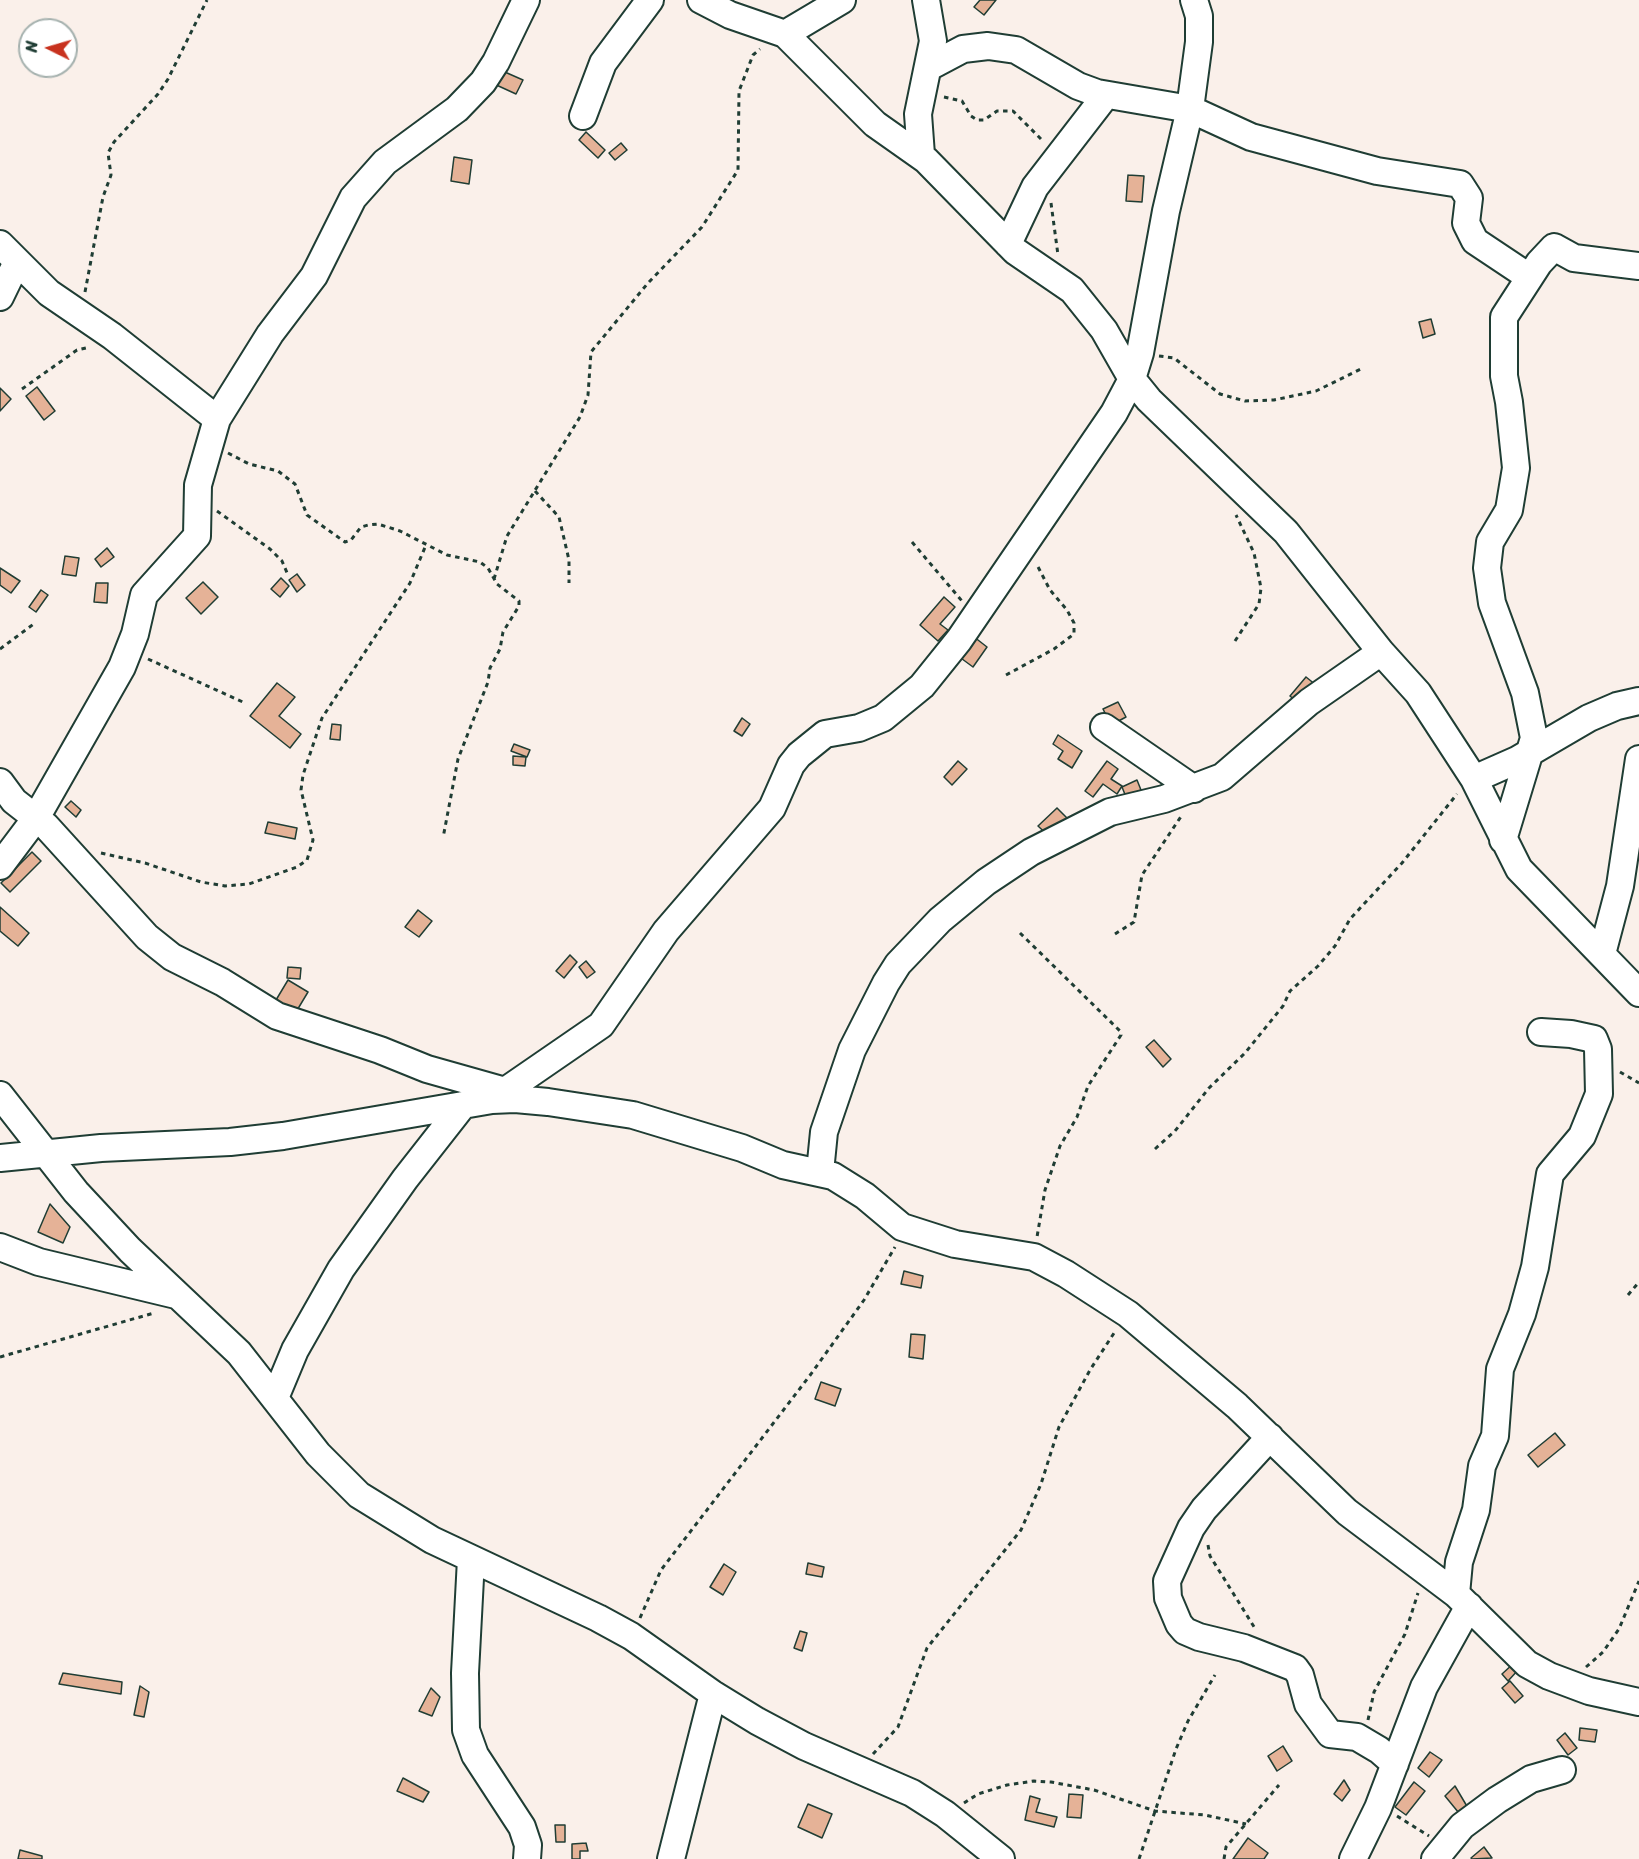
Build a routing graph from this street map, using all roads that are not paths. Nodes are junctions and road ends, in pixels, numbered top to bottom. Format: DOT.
graph roads {
  1 [pos="526,0"];
  2 [pos="650,0"];
  3 [pos="701,0"];
  4 [pos="842,0"];
  5 [pos="927,0"];
  6 [pos="1194,0"];
  7 [pos="785,34"];
  8 [pos="929,67"];
  9 [pos="1106,95"];
  10 [pos="1190,109"];
  11 [pos="583,116"];
  12 [pos="921,155"];
  13 [pos="1008,244"];
  14 [pos="9,253"];
  15 [pos="1639,266"];
  16 [pos="1529,277"];
  17 [pos="0,297"];
  18 [pos="1132,379"];
  19 [pos="214,429"];
  20 [pos="1381,652"];
  21 [pos="1639,701"];
  22 [pos="1104,727"];
  23 [pos="1532,750"];
  24 [pos="1639,759"];
  25 [pos="1474,779"];
  26 [pos="0,782"];
  27 [pos="1194,789"];
  28 [pos="36,818"];
  29 [pos="1503,840"];
  30 [pos="0,866"];
  31 [pos="1602,954"];
  32 [pos="1639,993"];
  33 [pos="1541,1032"];
  34 [pos="0,1095"];
  35 [pos="498,1096"];
  36 [pos="463,1105"];
  37 [pos="45,1152"];
  38 [pos="0,1158"];
  39 [pos="820,1172"];
  40 [pos="0,1248"];
  41 [pos="185,1301"];
  42 [pos="275,1398"];
  43 [pos="1270,1437"];
  44 [pos="471,1559"];
  45 [pos="1462,1600"];
  46 [pos="713,1694"];
  47 [pos="1628,1700"];
  48 [pos="1639,1722"];
  49 [pos="1395,1764"];
  50 [pos="1562,1770"];
  51 [pos="1438,1854"];
  52 [pos="527,1859"];
  53 [pos="671,1859"];
  54 [pos="1001,1859"];
  55 [pos="1353,1859"];
  1 -- 19 [label="street"];
  2 -- 11 [label="street"];
  3 -- 7 [label="street"];
  4 -- 7 [label="street"];
  5 -- 8 [label="street"];
  6 -- 10 [label="street"];
  7 -- 12 [label="street"];
  8 -- 9 [label="street"];
  8 -- 12 [label="street"];
  9 -- 10 [label="street"];
  9 -- 13 [label="street"];
  10 -- 16 [label="street"];
  10 -- 18 [label="street"];
  12 -- 13 [label="street"];
  13 -- 18 [label="street"];
  14 -- 17 [label="street"];
  14 -- 19 [label="street"];
  15 -- 16 [label="street"];
  16 -- 23 [label="street"];
  18 -- 20 [label="street"];
  18 -- 35 [label="street"];
  19 -- 28 [label="street"];
  20 -- 25 [label="street"];
  20 -- 27 [label="street"];
  21 -- 23 [label="street"];
  22 -- 27 [label="street"];
  23 -- 25 [label="street"];
  23 -- 29 [label="street"];
  24 -- 31 [label="street"];
  25 -- 29 [label="street"];
  26 -- 28 [label="street"];
  27 -- 39 [label="street"];
  28 -- 30 [label="street"];
  28 -- 35 [label="street"];
  29 -- 31 [label="street"];
  31 -- 32 [label="street"];
  33 -- 45 [label="street"];
  34 -- 37 [label="street"];
  35 -- 36 [label="street"];
  35 -- 39 [label="street"];
  36 -- 37 [label="street"];
  36 -- 42 [label="street"];
  37 -- 38 [label="street"];
  37 -- 41 [label="street"];
  39 -- 43 [label="street"];
  40 -- 41 [label="street"];
  41 -- 42 [label="street"];
  42 -- 44 [label="street"];
  43 -- 45 [label="street"];
  43 -- 49 [label="street"];
  44 -- 46 [label="street"];
  44 -- 52 [label="street"];
  45 -- 47 [label="street"];
  45 -- 49 [label="street"];
  46 -- 53 [label="street"];
  46 -- 54 [label="street"];
  47 -- 48 [label="street"];
  49 -- 55 [label="street"];
  50 -- 51 [label="street"];
}
